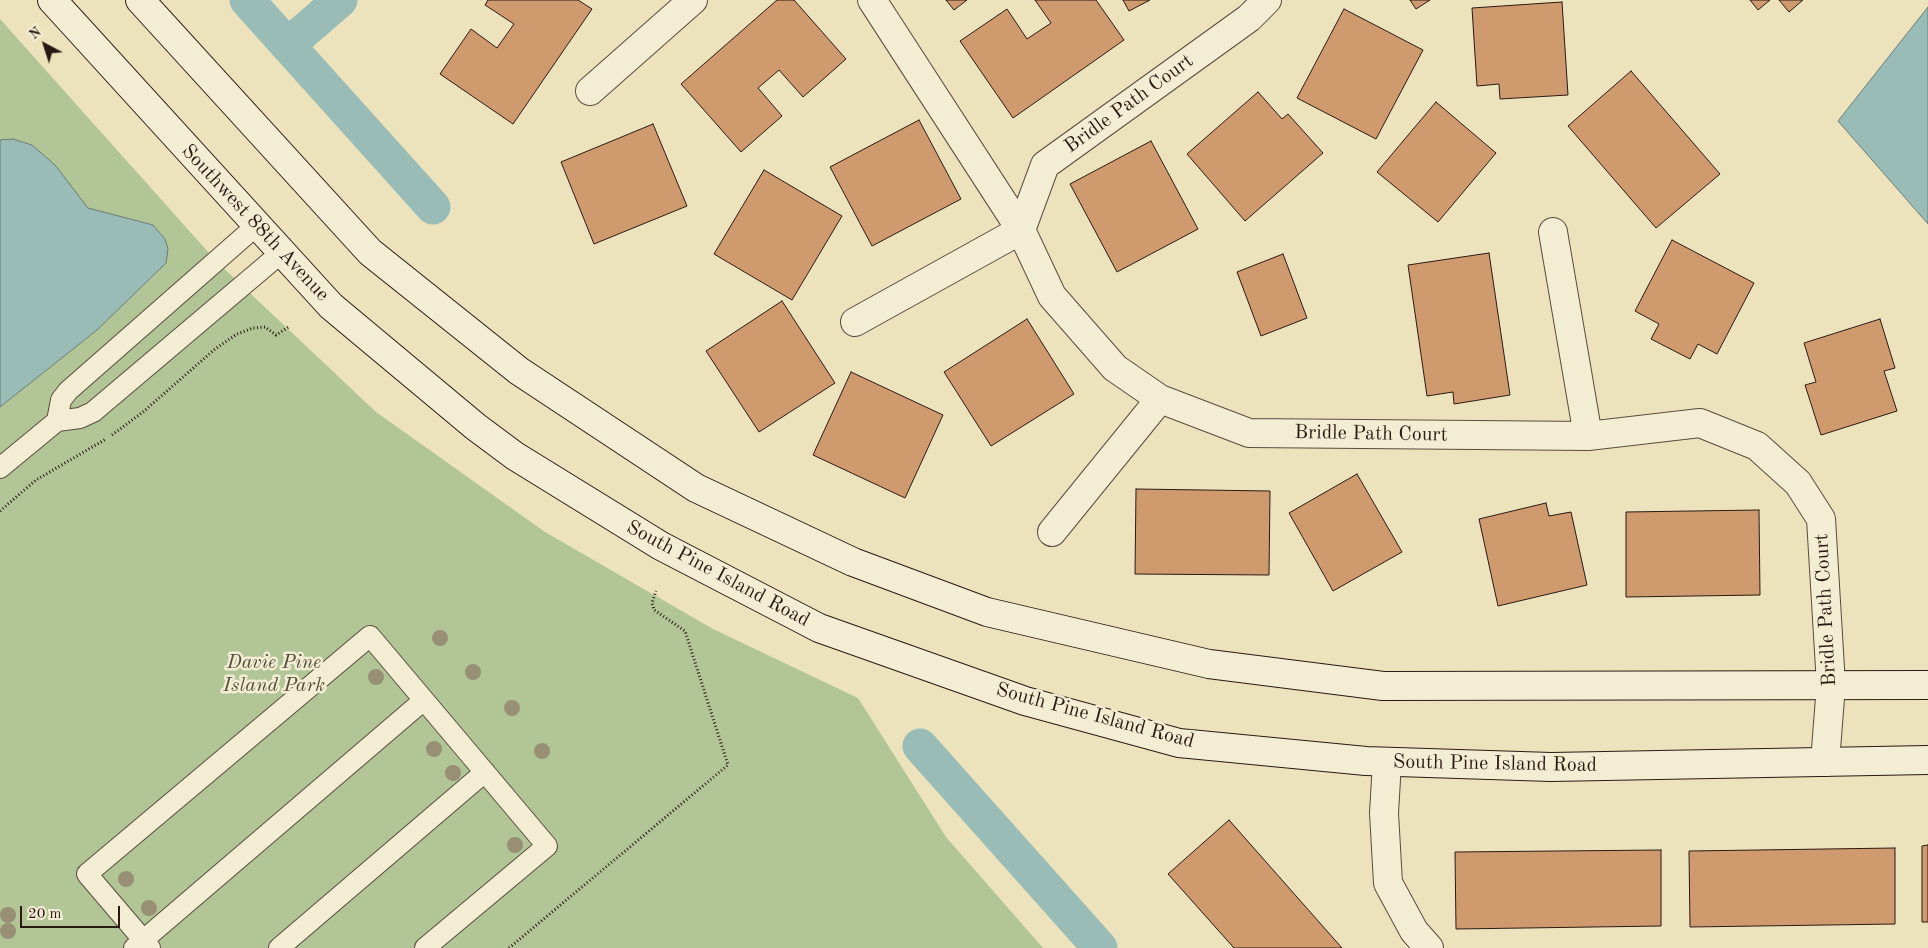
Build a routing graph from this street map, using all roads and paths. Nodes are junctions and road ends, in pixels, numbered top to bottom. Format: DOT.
graph roads {
  1 [pos="52,0"];
  2 [pos="140,0"];
  3 [pos="693,0"];
  4 [pos="872,0"];
  5 [pos="1267,0"];
  6 [pos="590,91"];
  7 [pos="256,226"];
  8 [pos="1021,230"];
  9 [pos="1553,232"];
  10 [pos="282,253"];
  11 [pos="855,322"];
  12 [pos="1160,399"];
  13 [pos="57,421"];
  14 [pos="476,427"];
  15 [pos="1588,436"];
  16 [pos="0,468"];
  17 [pos="1052,532"];
  18 [pos="656,591"];
  19 [pos="1831,685"];
  20 [pos="1928,685"];
  21 [pos="424,700"];
  22 [pos="1928,760"];
  23 [pos="1387,762"];
  24 [pos="1825,762"];
  25 [pos="485,772"];
  26 [pos="142,945"];
  27 [pos="279,948"];
  28 [pos="425,948"];
  29 [pos="509,948"];
  30 [pos="1429,948"];
  1 -- 7 [label="main road, Southwest 88th Avenue"];
  2 -- 19 [label="main road"];
  3 -- 6 [label="main road"];
  4 -- 8 [label="main road, Bridle Path Court"];
  5 -- 8 [label="main road, Bridle Path Court"];
  7 -- 10 [label="main road, Southwest 88th Avenue"];
  7 -- 13 [label="lane"];
  8 -- 11 [label="main road"];
  8 -- 12 [label="main road, Bridle Path Court"];
  9 -- 15 [label="main road"];
  10 -- 13 [label="lane"];
  10 -- 14 [label="main road, Southwest 88th Avenue"];
  12 -- 15 [label="main road, Bridle Path Court"];
  12 -- 17 [label="main road"];
  13 -- 16 [label="lane"];
  14 -- 23 [label="main road, South Pine Island Road"];
  15 -- 19 [label="main road, Bridle Path Court"];
  18 -- 29 [label="path"];
  19 -- 20 [label="main road"];
  19 -- 24 [label="main road, Bridle Path Court"];
  21 -- 25 [label="lane"];
  21 -- 26 [label="lane"];
  21 -- 26 [label="lane"];
  22 -- 24 [label="main road, South Pine Island Road"];
  23 -- 24 [label="main road, South Pine Island Road"];
  23 -- 30 [label="main road"];
  25 -- 27 [label="lane"];
  25 -- 28 [label="lane"];
}
